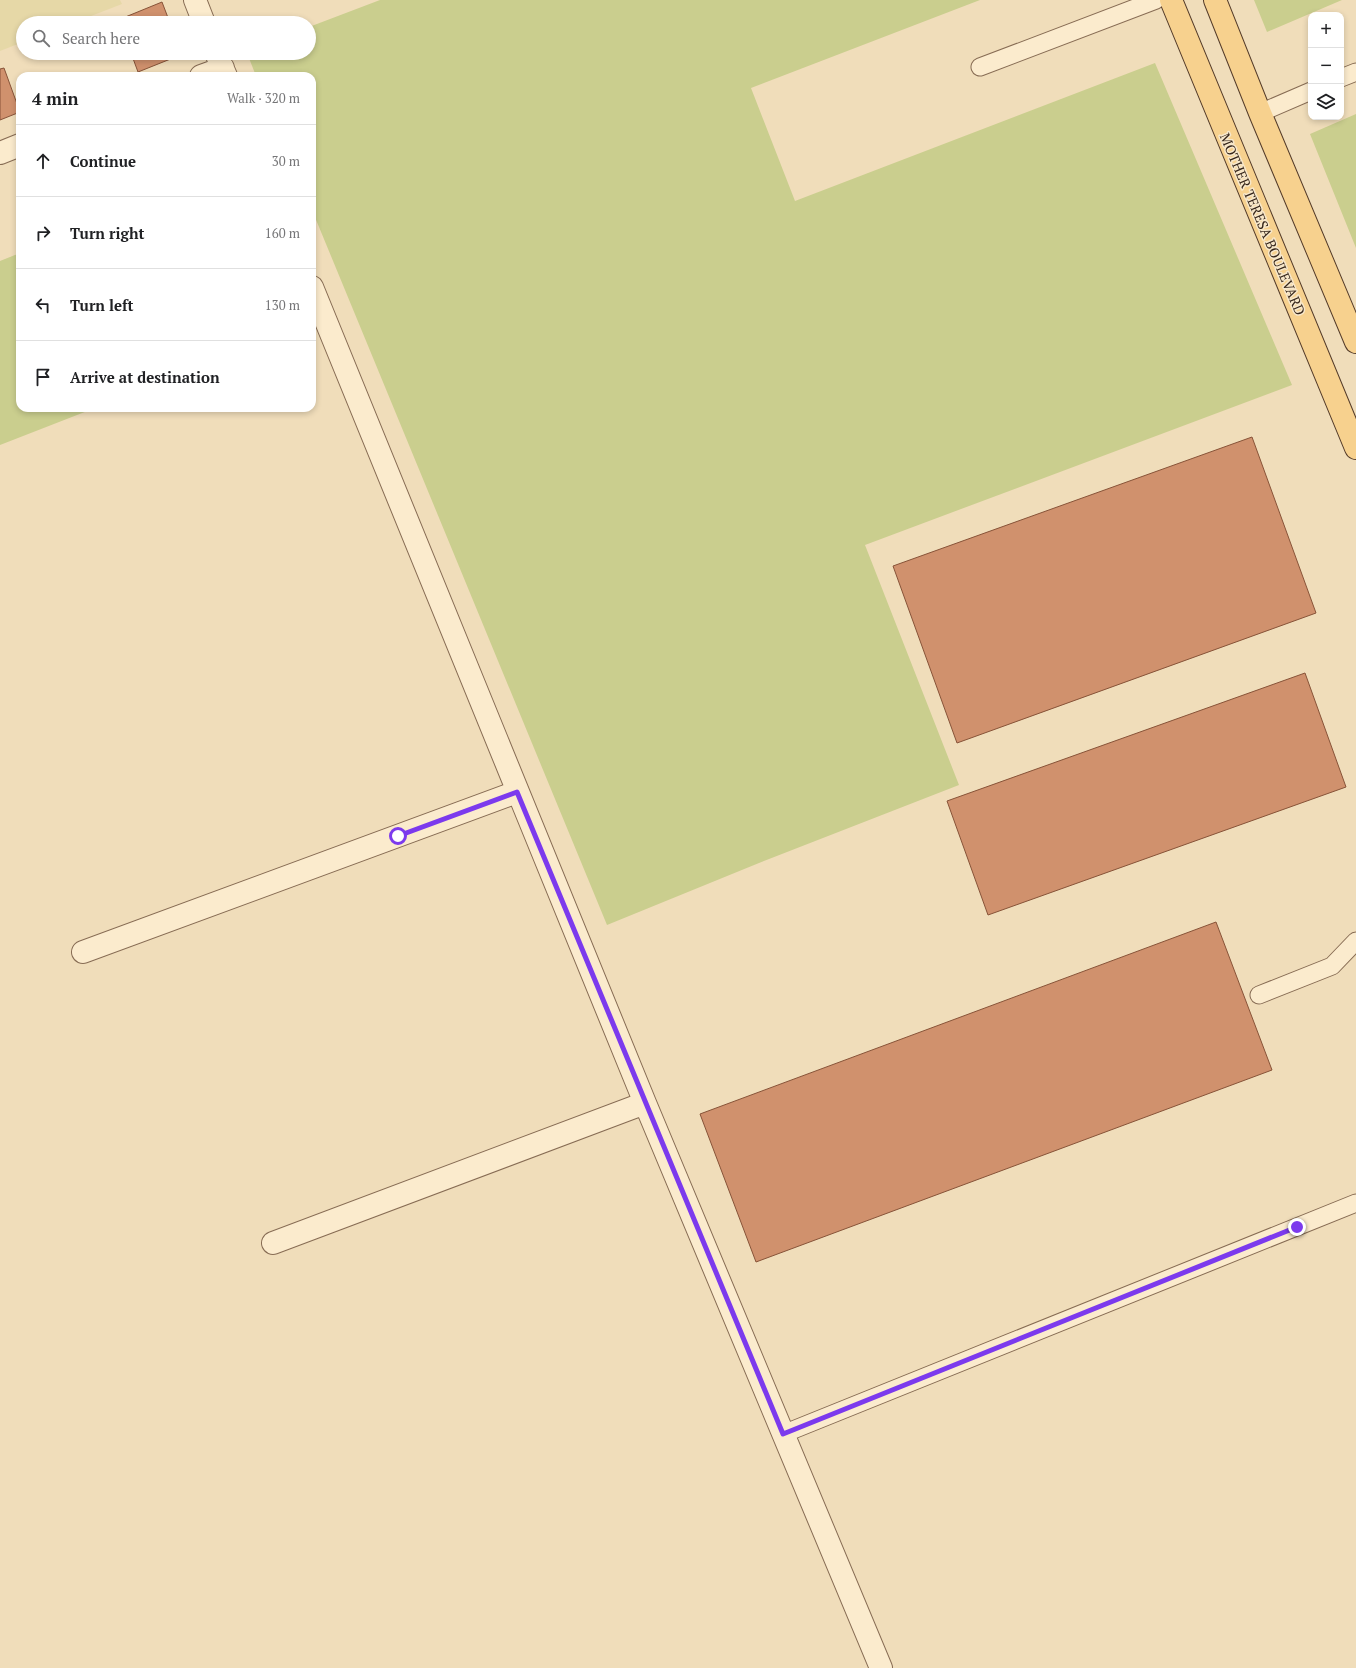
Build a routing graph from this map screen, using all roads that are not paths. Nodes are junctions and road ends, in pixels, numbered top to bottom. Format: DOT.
graph roads {
  1 [pos="195,0"];
  2 [pos="1156,0"];
  3 [pos="1172,0"];
  4 [pos="1215,0"];
  5 [pos="201,16"];
  6 [pos="222,66"];
  7 [pos="980,67"];
  8 [pos="210,72"];
  9 [pos="1356,72"];
  10 [pos="1344,77"];
  11 [pos="1308,92"];
  12 [pos="1260,113"];
  13 [pos="16,147"];
  14 [pos="0,153"];
  15 [pos="316,298"];
  16 [pos="1356,342"];
  17 [pos="1356,448"];
  18 [pos="517,792"];
  19 [pos="1356,941"];
  20 [pos="83,952"];
  21 [pos="1259,995"];
  22 [pos="645,1102"];
  23 [pos="1356,1203"];
  24 [pos="272,1243"];
  25 [pos="783,1434"];
  26 [pos="881,1668"];
  1 -- 5 [label="street"];
  2 -- 7 [label="lane"];
  3 -- 17 [label="main road, MOTHER TERESA BOULEVARD"];
  4 -- 12 [label="main road"];
  6 -- 8 [label="street"];
  9 -- 10 [label="lane"];
  11 -- 12 [label="lane"];
  12 -- 16 [label="main road"];
  13 -- 14 [label="street"];
  15 -- 18 [label="street"];
  18 -- 20 [label="street"];
  18 -- 22 [label="street"];
  19 -- 21 [label="lane"];
  22 -- 24 [label="street"];
  22 -- 25 [label="street"];
  23 -- 25 [label="lane"];
  25 -- 26 [label="street"];
}
